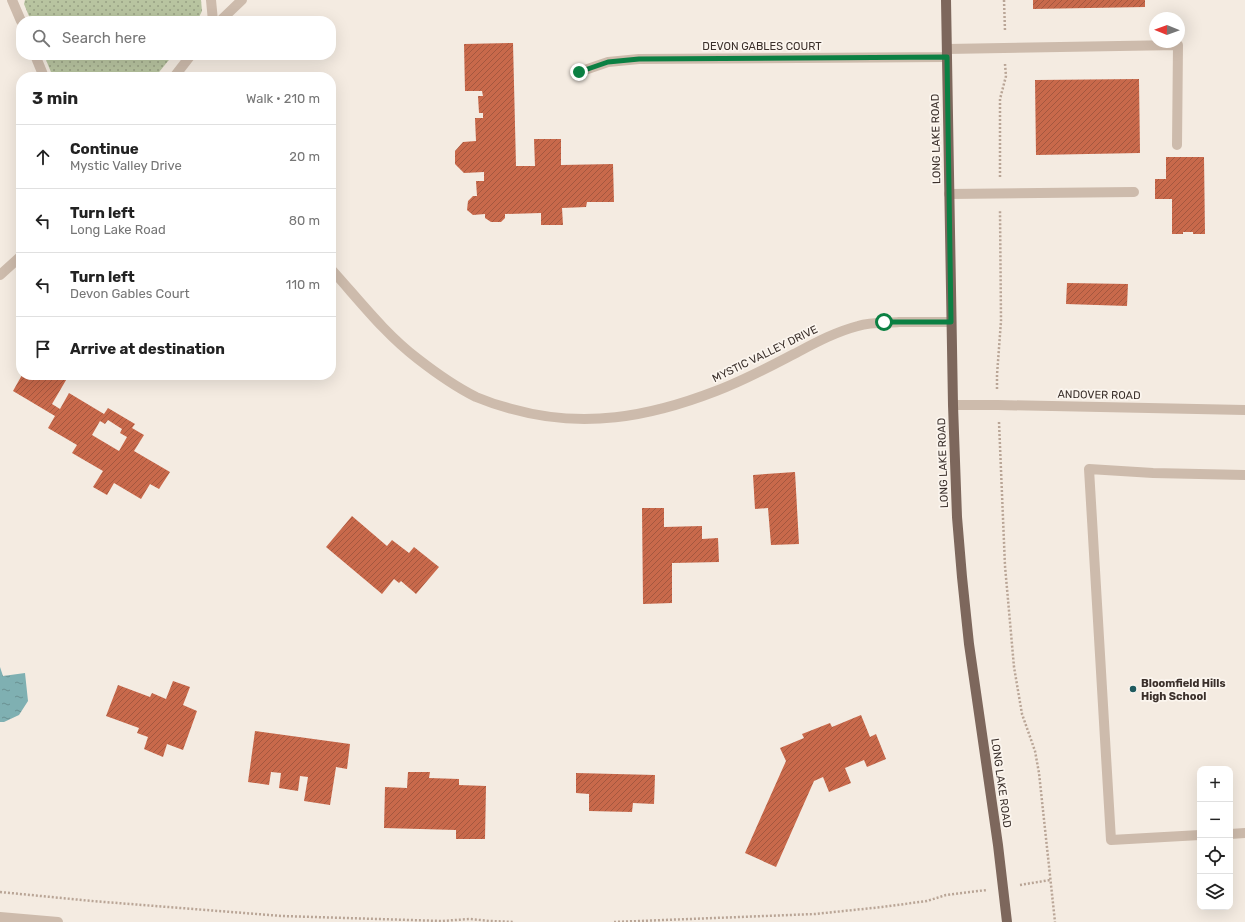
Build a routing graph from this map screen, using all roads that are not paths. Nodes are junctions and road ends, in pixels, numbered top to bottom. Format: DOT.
graph roads {
  1 [pos="12,0"];
  2 [pos="212,0"];
  3 [pos="242,0"];
  4 [pos="946,0"];
  5 [pos="19,16"];
  6 [pos="213,16"];
  7 [pos="225,16"];
  8 [pos="947,53"];
  9 [pos="37,60"];
  10 [pos="187,60"];
  11 [pos="42,72"];
  12 [pos="178,72"];
  13 [pos="579,72"];
  14 [pos="1177,144"];
  15 [pos="1134,192"];
  16 [pos="949,194"];
  17 [pos="16,261"];
  18 [pos="0,275"];
  19 [pos="336,275"];
  20 [pos="951,322"];
  21 [pos="953,405"];
  22 [pos="1245,410"];
  23 [pos="1245,475"];
  24 [pos="1245,833"];
  25 [pos="1233,834"];
  26 [pos="1197,835"];
  27 [pos="0,916"];
  28 [pos="58,922"];
  29 [pos="1007,922"];
  1 -- 5 [label="street"];
  2 -- 6 [label="street"];
  3 -- 7 [label="street"];
  4 -- 8 [label="main road, LONG LAKE ROAD"];
  8 -- 13 [label="street, DEVON GABLES COURT"];
  8 -- 14 [label="street, DEVON GABLES COURT"];
  8 -- 16 [label="main road, LONG LAKE ROAD"];
  9 -- 11 [label="street"];
  10 -- 12 [label="street"];
  15 -- 16 [label="street"];
  16 -- 20 [label="main road, LONG LAKE ROAD"];
  17 -- 18 [label="street"];
  19 -- 20 [label="street, MYSTIC VALLEY DRIVE"];
  20 -- 21 [label="main road, LONG LAKE ROAD"];
  21 -- 22 [label="street, ANDOVER ROAD"];
  21 -- 29 [label="main road, LONG LAKE ROAD"];
  23 -- 26 [label="street"];
  24 -- 25 [label="street"];
  27 -- 28 [label="street"];
}
